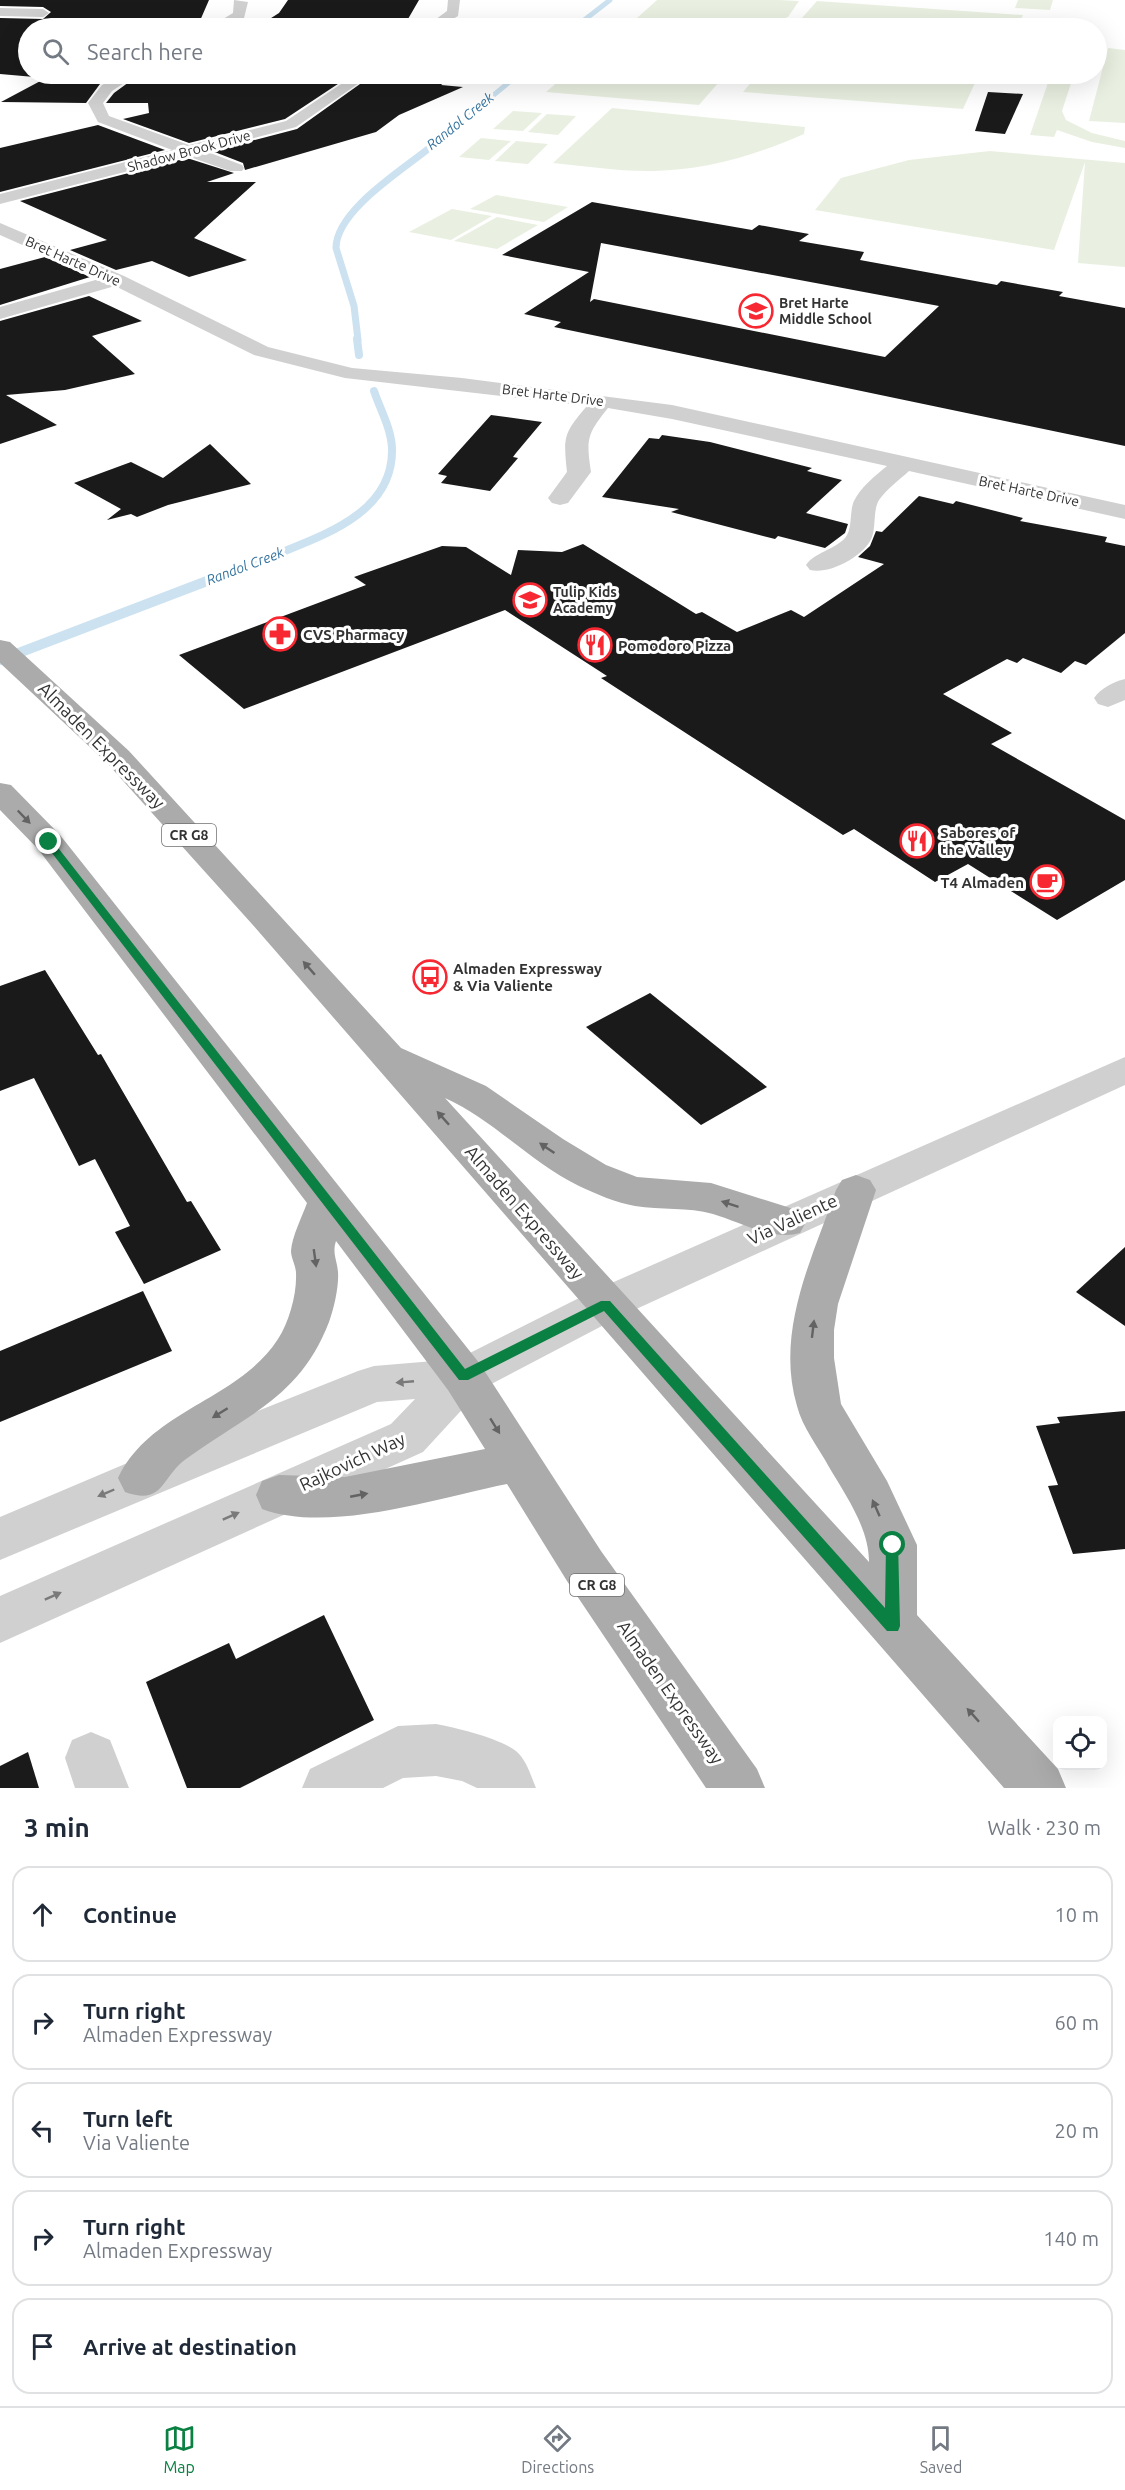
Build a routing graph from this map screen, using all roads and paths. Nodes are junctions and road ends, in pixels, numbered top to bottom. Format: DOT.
graph roads {
  1 [pos="240,0"];
  2 [pos="454,0"];
  3 [pos="0,12"];
  4 [pos="43,13"];
  5 [pos="232,18"];
  6 [pos="445,18"];
  7 [pos="114,84"];
  8 [pos="350,84"];
  9 [pos="188,152"];
  10 [pos="236,168"];
  11 [pos="0,199"];
  12 [pos="0,228"];
  13 [pos="117,280"];
  14 [pos="0,313"];
  15 [pos="603,400"];
  16 [pos="904,464"];
  17 [pos="560,498"];
  18 [pos="1125,512"];
  19 [pos="819,566"];
  20 [pos="11,657"];
  21 [pos="0,792"];
  22 [pos="386,1054"];
  23 [pos="1125,1070"];
  24 [pos="856,1190"];
  25 [pos="327,1202"];
  26 [pos="786,1222"];
  27 [pos="606,1304"];
  28 [pos="464,1377"];
  29 [pos="517,1462"];
  30 [pos="141,1478"];
  31 [pos="279,1495"];
  32 [pos="0,1539"];
  33 [pos="0,1620"];
  34 [pos="892,1626"];
  35 [pos="329,1788"];
  36 [pos="509,1788"];
  37 [pos="738,1788"];
  38 [pos="1039,1788"];
  1 -- 5 [label="street"];
  2 -- 6 [label="street"];
  3 -- 4 [label="street"];
  7 -- 9 [label="street"];
  8 -- 9 [label="street, Shadow Brook Drive"];
  9 -- 10 [label="street"];
  9 -- 11 [label="street, Shadow Brook Drive"];
  12 -- 13 [label="street, Bret Harte Drive"];
  13 -- 14 [label="street"];
  13 -- 15 [label="street, Bret Harte Drive"];
  15 -- 16 [label="street, Bret Harte Drive"];
  15 -- 17 [label="street"];
  16 -- 18 [label="street, Bret Harte Drive"];
  16 -- 19 [label="street"];
  22 -- 20 [label="main road, Almaden Expressway / CR G8, one-way"];
  21 -- 25 [label="main road, Almaden Expressway / CR G8, one-way"];
  26 -- 22 [label="main road, one-way"];
  27 -- 22 [label="main road, Almaden Expressway / CR G8, one-way"];
  23 -- 24 [label="street, Via Valiente"];
  24 -- 26 [label="street, Via Valiente"];
  34 -- 24 [label="main road, one-way"];
  25 -- 28 [label="main road, Almaden Expressway / CR G8"];
  25 -- 30 [label="main road, one-way"];
  26 -- 27 [label="street, Via Valiente"];
  27 -- 28 [label="street, Via Valiente"];
  27 -- 34 [label="main road, Almaden Expressway / CR G8"];
  28 -- 29 [label="main road, Almaden Expressway / CR G8, one-way"];
  28 -- 30 [label="street, one-way"];
  28 -- 31 [label="street, Rajkovich Way"];
  31 -- 29 [label="main road, one-way"];
  29 -- 37 [label="main road, Almaden Expressway / CR G8"];
  30 -- 32 [label="street, one-way"];
  33 -- 31 [label="street, Rajkovich Way, one-way"];
  38 -- 34 [label="main road, Almaden Expressway / CR G8, one-way"];
  35 -- 36 [label="street"];
}
